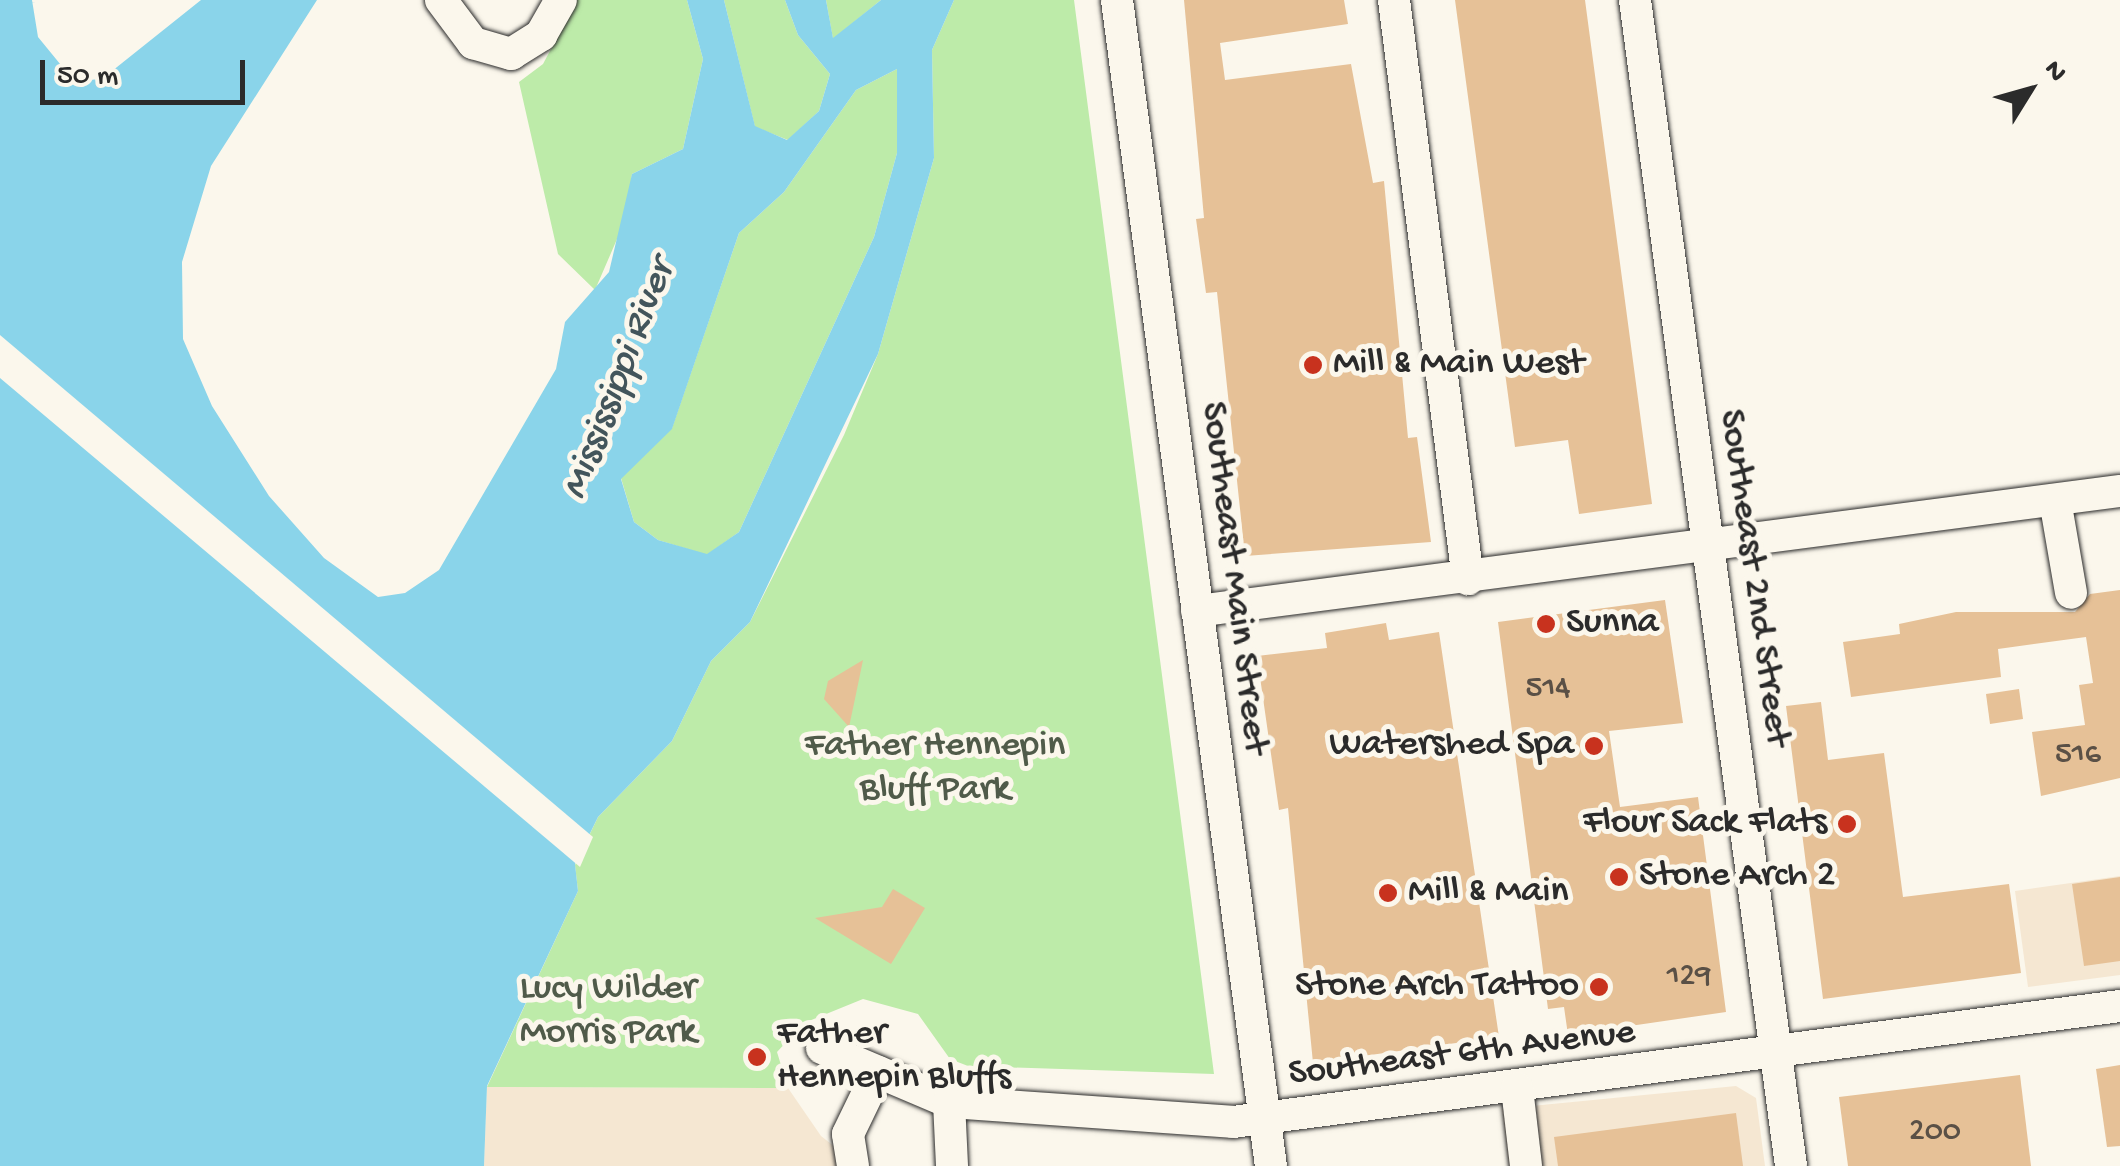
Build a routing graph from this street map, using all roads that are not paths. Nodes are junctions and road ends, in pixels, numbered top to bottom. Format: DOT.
graph roads {
  1 [pos="441,0"];
  2 [pos="561,0"];
  3 [pos="1117,0"];
  4 [pos="1394,0"];
  5 [pos="1636,0"];
  6 [pos="2120,491"];
  7 [pos="2054,500"];
  8 [pos="1710,550"];
  9 [pos="1468,579"];
  10 [pos="2071,593"];
  11 [pos="1197,611"];
  12 [pos="2120,1006"];
  13 [pos="822,1048"];
  14 [pos="1777,1053"];
  15 [pos="878,1072"];
  16 [pos="1517,1088"];
  17 [pos="948,1102"];
  18 [pos="1264,1121"];
  19 [pos="853,1166"];
  20 [pos="952,1166"];
  21 [pos="1272,1166"];
  22 [pos="1526,1166"];
  23 [pos="1791,1166"];
  1 -- 2 [label="street"];
  3 -- 11 [label="street, Southeast Main Street"];
  4 -- 9 [label="street"];
  5 -- 8 [label="street, Southeast 2nd Street"];
  6 -- 7 [label="street"];
  7 -- 8 [label="street"];
  7 -- 10 [label="street"];
  8 -- 9 [label="street"];
  8 -- 14 [label="street, Southeast 2nd Street"];
  9 -- 11 [label="street"];
  11 -- 18 [label="street, Southeast Main Street"];
  12 -- 14 [label="street, Southeast 6th Avenue"];
  13 -- 15 [label="street, Southeast 6th Avenue"];
  14 -- 16 [label="street, Southeast 6th Avenue"];
  14 -- 23 [label="street, Southeast 2nd Street"];
  15 -- 17 [label="street, Southeast 6th Avenue"];
  15 -- 19 [label="street"];
  16 -- 18 [label="street, Southeast 6th Avenue"];
  16 -- 22 [label="street"];
  17 -- 18 [label="street, Southeast 6th Avenue"];
  17 -- 20 [label="street"];
  18 -- 21 [label="street, Southeast Main Street"];
}
